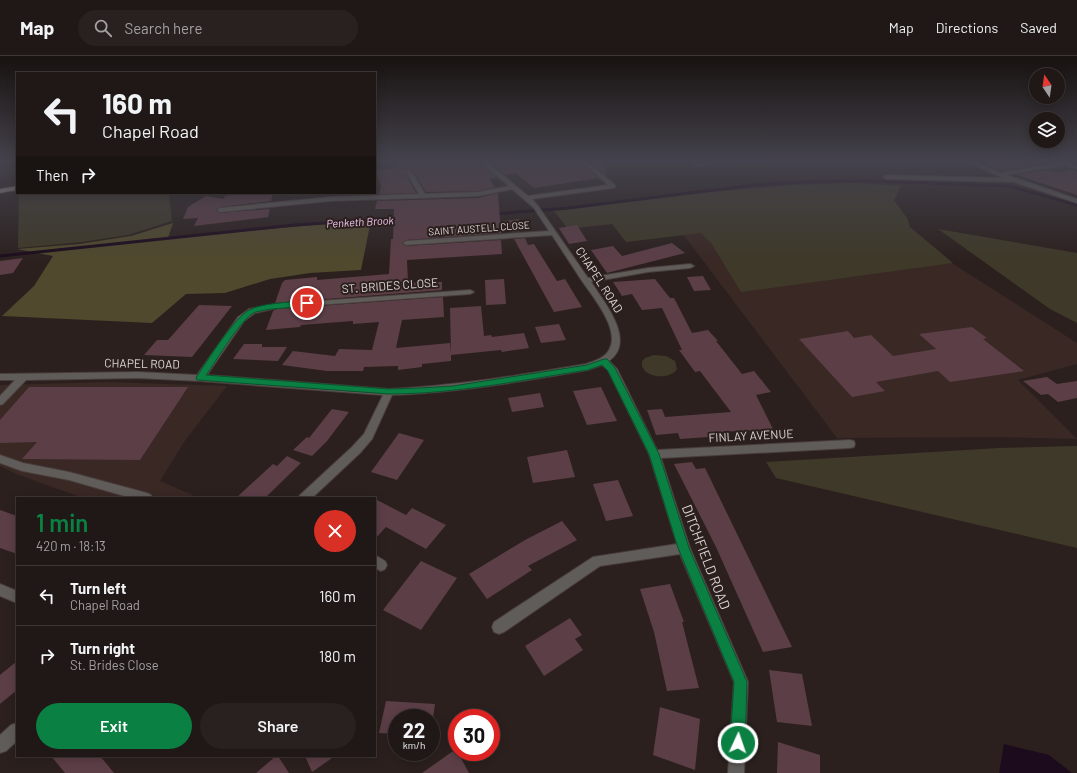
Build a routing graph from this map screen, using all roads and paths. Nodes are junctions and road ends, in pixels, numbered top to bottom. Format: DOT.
graph roads {
  1 [pos="438,195"];
  2 [pos="525,195"];
  3 [pos="546,195"];
  4 [pos="1061,195"];
  5 [pos="321,196"];
  6 [pos="423,196"];
  7 [pos="528,198"];
  8 [pos="1077,201"];
  9 [pos="220,210"];
  10 [pos="554,233"];
  11 [pos="406,243"];
  12 [pos="690,266"];
  13 [pos="586,281"];
  14 [pos="470,292"];
  15 [pos="604,361"];
  16 [pos="24,376"];
  17 [pos="0,377"];
  18 [pos="200,378"];
  19 [pos="389,392"];
  20 [pos="0,402"];
  21 [pos="850,444"];
  22 [pos="654,454"];
  23 [pos="0,459"];
  24 [pos="143,497"];
  25 [pos="305,497"];
  26 [pos="684,548"];
  27 [pos="0,590"];
  28 [pos="16,597"];
  29 [pos="499,627"];
  30 [pos="16,732"];
  31 [pos="0,745"];
  32 [pos="736,773"];
  1 -- 6 [label="street"];
  2 -- 7 [label="street, CHAPEL ROAD"];
  3 -- 7 [label="street"];
  4 -- 8 [label="street"];
  5 -- 6 [label="street"];
  5 -- 9 [label="street"];
  7 -- 10 [label="street, CHAPEL ROAD"];
  10 -- 11 [label="street, SAINT AUSTELL CLOSE"];
  10 -- 13 [label="street, CHAPEL ROAD"];
  12 -- 13 [label="street"];
  13 -- 15 [label="street, CHAPEL ROAD"];
  14 -- 18 [label="street, ST. BRIDES CLOSE"];
  15 -- 19 [label="street, CHAPEL ROAD"];
  15 -- 22 [label="street, DITCHFIELD ROAD"];
  16 -- 17 [label="street, CHAPEL ROAD"];
  16 -- 18 [label="street, CHAPEL ROAD"];
  16 -- 20 [label="street"];
  18 -- 19 [label="street, CHAPEL ROAD"];
  19 -- 25 [label="street"];
  21 -- 22 [label="street, FINLAY AVENUE"];
  22 -- 26 [label="street, DITCHFIELD ROAD"];
  23 -- 24 [label="street"];
  26 -- 29 [label="street"];
  26 -- 32 [label="street, DITCHFIELD ROAD"];
  27 -- 28 [label="street"];
  30 -- 31 [label="street"];
}
